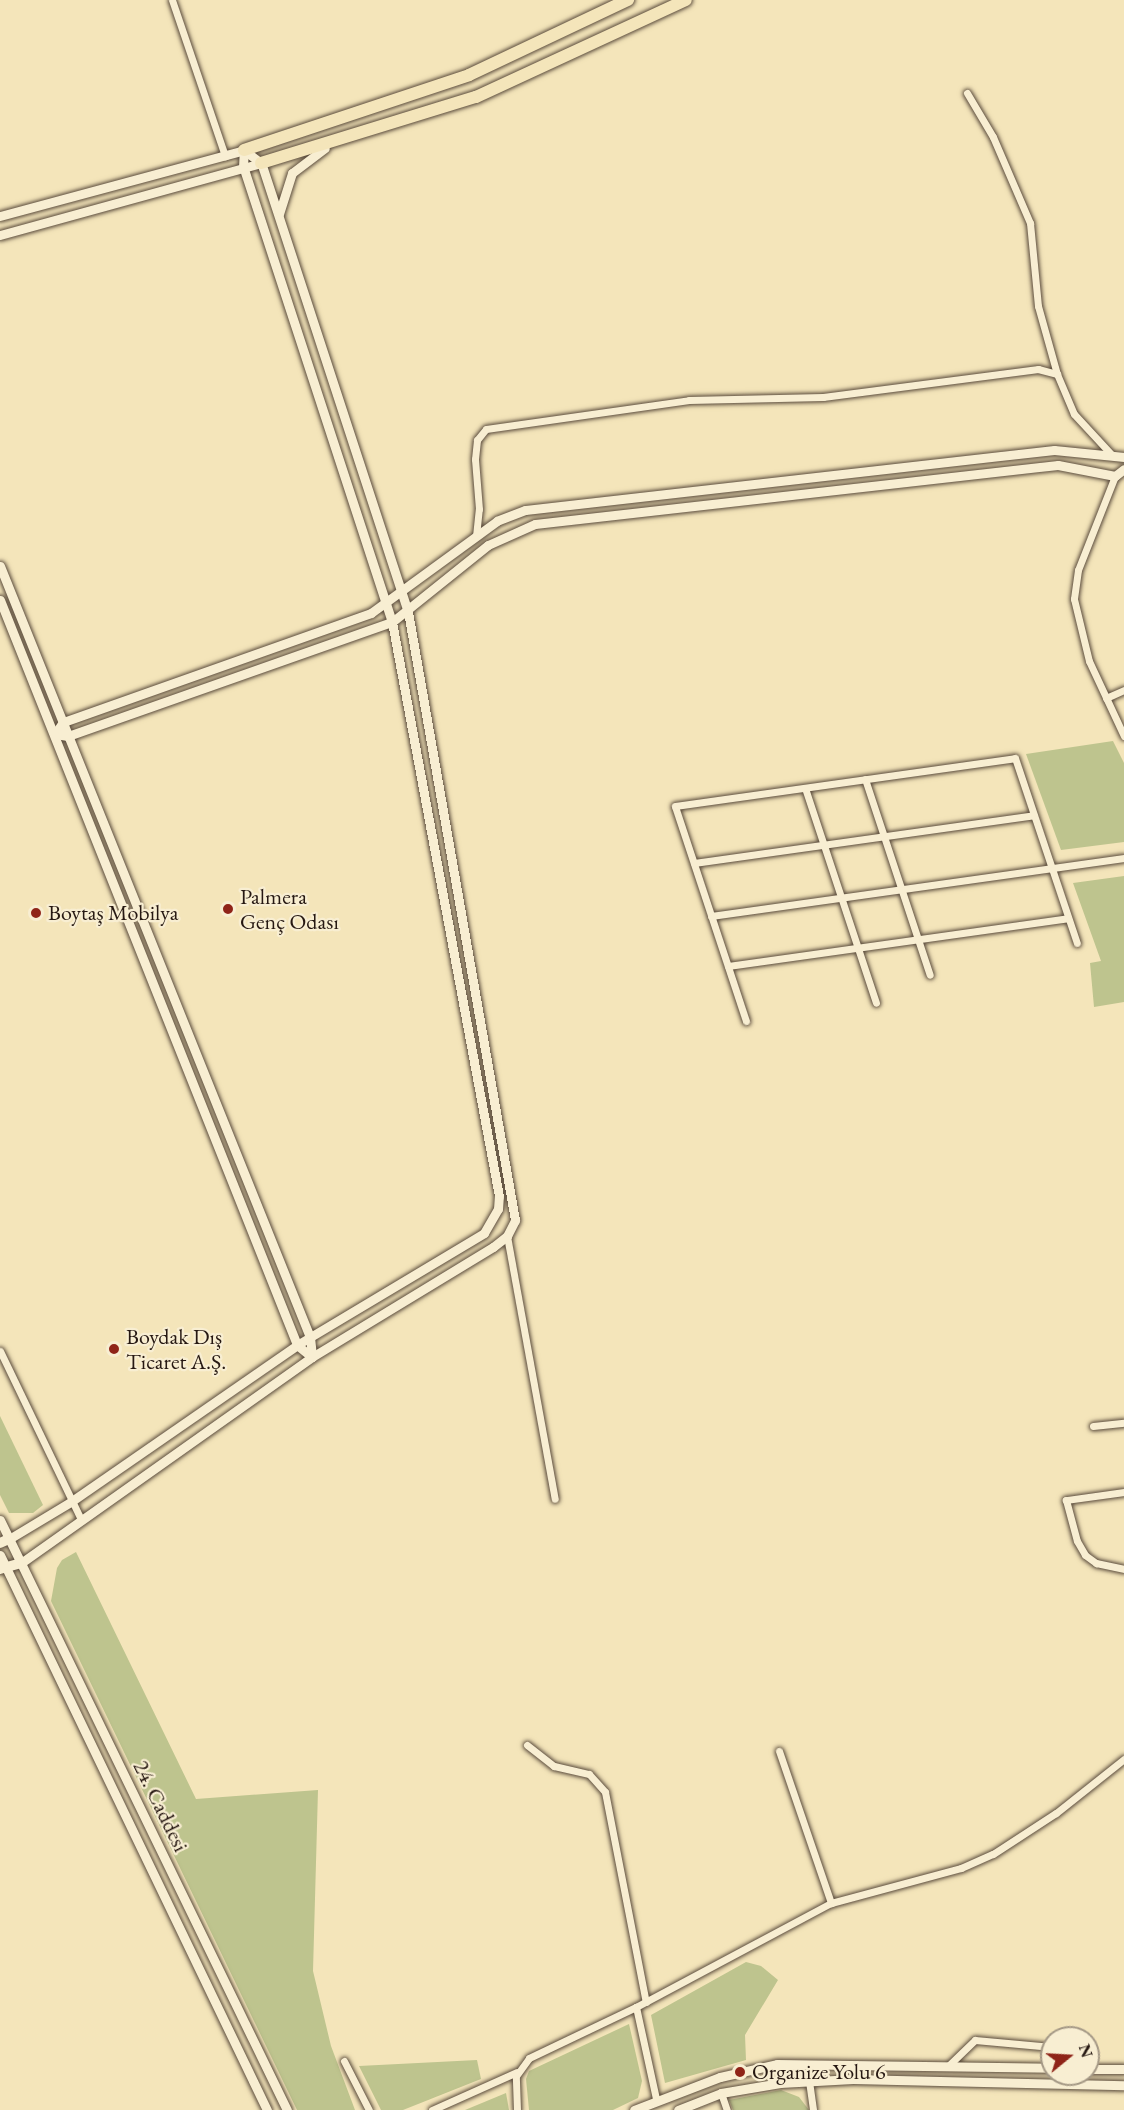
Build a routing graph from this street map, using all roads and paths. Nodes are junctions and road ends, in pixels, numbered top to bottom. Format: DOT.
graph roads {
  1 [pos="172,0"];
  2 [pos="628,0"];
  3 [pos="686,0"];
  4 [pos="967,93"];
  5 [pos="338,142"];
  6 [pos="244,150"];
  7 [pos="225,156"];
  8 [pos="261,163"];
  9 [pos="243,167"];
  10 [pos="0,216"];
  11 [pos="279,219"];
  12 [pos="0,235"];
  13 [pos="1057,374"];
  14 [pos="1112,455"];
  15 [pos="1124,457"];
  16 [pos="1124,469"];
  17 [pos="1114,476"];
  18 [pos="476,536"];
  19 [pos="0,566"];
  20 [pos="400,589"];
  21 [pos="0,600"];
  22 [pos="387,604"];
  23 [pos="408,612"];
  24 [pos="392,622"];
  25 [pos="1124,690"];
  26 [pos="1106,698"];
  27 [pos="63,722"];
  28 [pos="55,734"];
  29 [pos="68,736"];
  30 [pos="1124,736"];
  31 [pos="865,779"];
  32 [pos="805,788"];
  33 [pos="1034,815"];
  34 [pos="884,836"];
  35 [pos="823,844"];
  36 [pos="1124,858"];
  37 [pos="693,863"];
  38 [pos="1051,868"];
  39 [pos="902,889"];
  40 [pos="841,898"];
  41 [pos="711,916"];
  42 [pos="1068,918"];
  43 [pos="918,940"];
  44 [pos="1077,943"];
  45 [pos="858,948"];
  46 [pos="728,966"];
  47 [pos="930,975"];
  48 [pos="876,1003"];
  49 [pos="746,1021"];
  50 [pos="507,1236"];
  51 [pos="310,1337"];
  52 [pos="297,1345"];
  53 [pos="0,1351"];
  54 [pos="312,1357"];
  55 [pos="1124,1423"];
  56 [pos="1093,1426"];
  57 [pos="1124,1492"];
  58 [pos="555,1499"];
  59 [pos="72,1501"];
  60 [pos="81,1519"];
  61 [pos="0,1520"];
  62 [pos="5,1541"];
  63 [pos="0,1555"];
  64 [pos="21,1563"];
  65 [pos="3,1568"];
  66 [pos="1124,1569"];
  67 [pos="527,1745"];
  68 [pos="779,1751"];
  69 [pos="1124,1759"];
  70 [pos="831,1903"];
  71 [pos="646,2002"];
  72 [pos="636,2007"];
  73 [pos="1040,2046"];
  74 [pos="344,2061"];
  75 [pos="949,2065"];
  76 [pos="1040,2068"];
  77 [pos="1100,2069"];
  78 [pos="1124,2069"];
  79 [pos="517,2072"];
  80 [pos="809,2081"];
  81 [pos="1124,2085"];
  82 [pos="721,2093"];
  83 [pos="656,2099"];
  84 [pos="267,2110"];
  85 [pos="287,2110"];
  86 [pos="369,2110"];
  87 [pos="432,2110"];
  88 [pos="517,2110"];
  89 [pos="634,2110"];
  90 [pos="678,2110"];
  91 [pos="728,2110"];
  92 [pos="813,2110"];
  1 -- 7 [label="street"];
  2 -- 6 [label="highway"];
  3 -- 5 [label="highway"];
  4 -- 13 [label="street"];
  5 -- 8 [label="highway"];
  5 -- 11 [label="street"];
  6 -- 7 [label="street"];
  6 -- 8 [label="street"];
  6 -- 9 [label="street"];
  7 -- 10 [label="street"];
  8 -- 9 [label="street"];
  8 -- 11 [label="street"];
  9 -- 12 [label="street"];
  9 -- 22 [label="street"];
  11 -- 20 [label="street"];
  13 -- 14 [label="street"];
  13 -- 18 [label="street"];
  14 -- 15 [label="street"];
  14 -- 18 [label="street"];
  16 -- 17 [label="street"];
  17 -- 23 [label="street"];
  17 -- 26 [label="street"];
  18 -- 20 [label="street"];
  19 -- 27 [label="street"];
  20 -- 22 [label="street"];
  20 -- 23 [label="street"];
  21 -- 28 [label="street"];
  22 -- 24 [label="street"];
  22 -- 27 [label="street"];
  23 -- 24 [label="street"];
  23 -- 50 [label="street"];
  24 -- 29 [label="street"];
  24 -- 51 [label="street"];
  25 -- 26 [label="street"];
  26 -- 30 [label="street"];
  27 -- 28 [label="street"];
  27 -- 29 [label="street"];
  28 -- 29 [label="street"];
  28 -- 52 [label="street"];
  29 -- 51 [label="street"];
  31 -- 32 [label="street"];
  31 -- 33 [label="street"];
  31 -- 34 [label="street"];
  32 -- 35 [label="street"];
  32 -- 37 [label="street"];
  33 -- 34 [label="street"];
  33 -- 38 [label="street"];
  34 -- 35 [label="street"];
  34 -- 39 [label="street"];
  35 -- 37 [label="street"];
  35 -- 40 [label="street"];
  36 -- 38 [label="street"];
  37 -- 41 [label="street"];
  38 -- 39 [label="street"];
  38 -- 42 [label="street"];
  39 -- 40 [label="street"];
  39 -- 43 [label="street"];
  40 -- 41 [label="street"];
  40 -- 45 [label="street"];
  41 -- 46 [label="street"];
  42 -- 43 [label="street"];
  42 -- 44 [label="street"];
  43 -- 45 [label="street"];
  43 -- 47 [label="street"];
  45 -- 46 [label="street"];
  45 -- 48 [label="street"];
  46 -- 49 [label="street"];
  50 -- 54 [label="street"];
  50 -- 58 [label="street"];
  51 -- 52 [label="street"];
  51 -- 54 [label="street"];
  52 -- 54 [label="street"];
  52 -- 59 [label="street"];
  53 -- 59 [label="street"];
  54 -- 60 [label="street"];
  55 -- 56 [label="street"];
  57 -- 66 [label="street"];
  59 -- 60 [label="street"];
  59 -- 62 [label="street"];
  60 -- 64 [label="street"];
  61 -- 62 [label="street, 24. Caddesi"];
  62 -- 64 [label="street, 24. Caddesi"];
  63 -- 65 [label="street, 24. Caddesi"];
  64 -- 65 [label="main road"];
  64 -- 85 [label="street, 24. Caddesi"];
  65 -- 84 [label="street, 24. Caddesi"];
  67 -- 71 [label="street"];
  68 -- 70 [label="street"];
  69 -- 70 [label="street"];
  70 -- 71 [label="street"];
  71 -- 72 [label="street"];
  72 -- 79 [label="street"];
  72 -- 83 [label="street"];
  73 -- 75 [label="street"];
  74 -- 86 [label="street"];
  75 -- 76 [label="street"];
  75 -- 83 [label="street"];
  77 -- 78 [label="street"];
  79 -- 87 [label="street"];
  79 -- 88 [label="street"];
  80 -- 81 [label="street"];
  80 -- 82 [label="street"];
  80 -- 92 [label="street"];
  82 -- 90 [label="street"];
  82 -- 91 [label="street"];
  83 -- 89 [label="street"];
}
